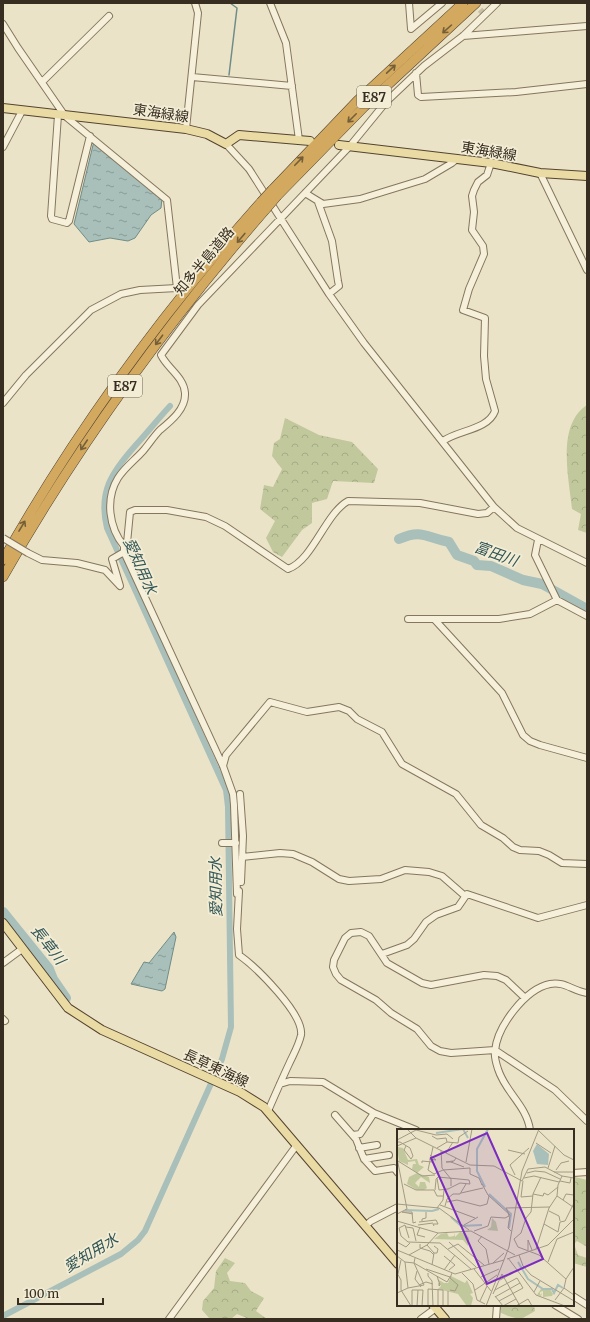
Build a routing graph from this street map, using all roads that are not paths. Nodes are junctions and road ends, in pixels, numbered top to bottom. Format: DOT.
graph roads {
  1 [pos="195,3"];
  2 [pos="270,3"];
  3 [pos="409,3"];
  4 [pos="442,3"];
  5 [pos="463,3"];
  6 [pos="476,3"];
  7 [pos="497,3"];
  8 [pos="109,16"];
  9 [pos="3,24"];
  10 [pos="587,26"];
  11 [pos="463,36"];
  12 [pos="416,74"];
  13 [pos="192,77"];
  14 [pos="42,82"];
  15 [pos="587,84"];
  16 [pos="292,86"];
  17 [pos="3,108"];
  18 [pos="22,111"];
  19 [pos="62,115"];
  20 [pos="186,129"];
  21 [pos="90,136"];
  22 [pos="299,140"];
  23 [pos="310,141"];
  24 [pos="226,144"];
  25 [pos="339,145"];
  26 [pos="350,146"];
  27 [pos="3,147"];
  28 [pos="457,159"];
  29 [pos="491,163"];
  30 [pos="540,173"];
  31 [pos="587,176"];
  32 [pos="275,193"];
  33 [pos="305,193"];
  34 [pos="318,202"];
  35 [pos="264,206"];
  36 [pos="280,217"];
  37 [pos="587,270"];
  38 [pos="329,294"];
  39 [pos="3,403"];
  40 [pos="443,440"];
  41 [pos="494,507"];
  42 [pos="3,538"];
  43 [pos="538,540"];
  44 [pos="124,549"];
  45 [pos="3,560"];
  46 [pos="587,563"];
  47 [pos="3,577"];
  48 [pos="557,600"];
  49 [pos="587,616"];
  50 [pos="408,619"];
  51 [pos="435,620"];
  52 [pos="587,758"];
  53 [pos="223,766"];
  54 [pos="240,794"];
  55 [pos="222,843"];
  56 [pos="236,843"];
  57 [pos="242,857"];
  58 [pos="587,864"];
  59 [pos="237,894"];
  60 [pos="464,896"];
  61 [pos="587,905"];
  62 [pos="3,923"];
  63 [pos="22,949"];
  64 [pos="382,954"];
  65 [pos="3,963"];
  66 [pos="587,993"];
  67 [pos="524,997"];
  68 [pos="494,1050"];
  69 [pos="280,1084"];
  70 [pos="268,1111"];
  71 [pos="374,1113"];
  72 [pos="335,1115"];
  73 [pos="587,1121"];
  74 [pos="414,1129"];
  75 [pos="530,1129"];
  76 [pos="369,1132"];
  77 [pos="360,1134"];
  78 [pos="352,1135"];
  79 [pos="377,1145"];
  80 [pos="296,1146"];
  81 [pos="359,1148"];
  82 [pos="390,1155"];
  83 [pos="364,1159"];
  84 [pos="397,1172"];
  85 [pos="587,1172"];
  86 [pos="574,1173"];
  87 [pos="397,1208"];
  88 [pos="365,1226"];
  89 [pos="397,1263"];
  90 [pos="574,1297"];
  91 [pos="587,1305"];
  92 [pos="497,1306"];
  93 [pos="557,1306"];
  94 [pos="435,1307"];
  95 [pos="169,1319"];
  96 [pos="421,1319"];
  97 [pos="445,1319"];
  98 [pos="496,1319"];
  99 [pos="578,1319"];
  1 -- 13 [label="street"];
  2 -- 16 [label="street"];
  3 -- 4 [label="street"];
  32 -- 5 [label="highway, 知多半島道路 / E87, one-way"];
  6 -- 32 [label="highway, 知多半島道路 / E87, one-way"];
  7 -- 11 [label="street"];
  8 -- 14 [label="street"];
  9 -- 14 [label="street"];
  10 -- 11 [label="street"];
  11 -- 12 [label="street"];
  12 -- 15 [label="street"];
  12 -- 26 [label="street"];
  13 -- 16 [label="street"];
  13 -- 20 [label="street"];
  14 -- 19 [label="street"];
  16 -- 22 [label="street"];
  17 -- 18 [label="main road, 東海緑線"];
  18 -- 19 [label="main road, 東海緑線"];
  18 -- 27 [label="street"];
  19 -- 20 [label="main road, 東海緑線"];
  19 -- 21 [label="street"];
  19 -- 21 [label="street"];
  20 -- 24 [label="main road, 東海緑線"];
  21 -- 39 [label="street"];
  22 -- 23 [label="main road"];
  22 -- 24 [label="main road"];
  24 -- 36 [label="street"];
  25 -- 26 [label="main road, 東海緑線"];
  26 -- 28 [label="main road, 東海緑線"];
  26 -- 33 [label="street"];
  28 -- 29 [label="main road, 東海緑線"];
  28 -- 34 [label="street"];
  29 -- 30 [label="main road, 東海緑線"];
  29 -- 40 [label="street"];
  30 -- 31 [label="main road, 東海緑線"];
  30 -- 37 [label="street"];
  32 -- 35 [label="highway, 知多半島道路 / E87, bridge"];
  33 -- 34 [label="street"];
  33 -- 36 [label="street"];
  34 -- 38 [label="street"];
  45 -- 35 [label="highway, 知多半島道路 / E87, one-way"];
  35 -- 47 [label="highway, 知多半島道路 / E87, one-way"];
  36 -- 38 [label="street"];
  36 -- 44 [label="street"];
  38 -- 40 [label="street"];
  40 -- 41 [label="street"];
  41 -- 43 [label="street"];
  41 -- 44 [label="street"];
  42 -- 44 [label="street, bridge"];
  43 -- 46 [label="street"];
  43 -- 48 [label="street"];
  44 -- 53 [label="street"];
  48 -- 49 [label="street"];
  48 -- 51 [label="street"];
  50 -- 51 [label="street"];
  51 -- 52 [label="street"];
  53 -- 56 [label="street"];
  53 -- 58 [label="street"];
  54 -- 57 [label="street"];
  55 -- 56 [label="street"];
  56 -- 59 [label="street"];
  57 -- 59 [label="street"];
  57 -- 60 [label="street"];
  59 -- 69 [label="street"];
  60 -- 61 [label="street"];
  60 -- 64 [label="street"];
  62 -- 63 [label="main road, 長草東海線"];
  63 -- 65 [label="street"];
  63 -- 70 [label="main road, 長草東海線"];
  64 -- 67 [label="street"];
  64 -- 68 [label="street"];
  66 -- 67 [label="street"];
  67 -- 68 [label="street"];
  68 -- 73 [label="street"];
  68 -- 75 [label="street"];
  69 -- 70 [label="street"];
  69 -- 71 [label="street"];
  70 -- 80 [label="main road, 長草東海線"];
  71 -- 74 [label="street"];
  71 -- 77 [label="street"];
  72 -- 78 [label="street"];
  76 -- 77 [label="street"];
  77 -- 78 [label="street"];
  78 -- 81 [label="street"];
  79 -- 81 [label="street"];
  80 -- 88 [label="main road, 長草東海線"];
  80 -- 95 [label="street"];
  81 -- 83 [label="street"];
  82 -- 83 [label="street"];
  83 -- 84 [label="street"];
  85 -- 86 [label="street"];
  87 -- 88 [label="street"];
  88 -- 89 [label="main road, 長草東海線"];
  90 -- 91 [label="street"];
  92 -- 98 [label="street"];
  93 -- 99 [label="street"];
  94 -- 96 [label="street"];
  94 -- 97 [label="main road"];
}
